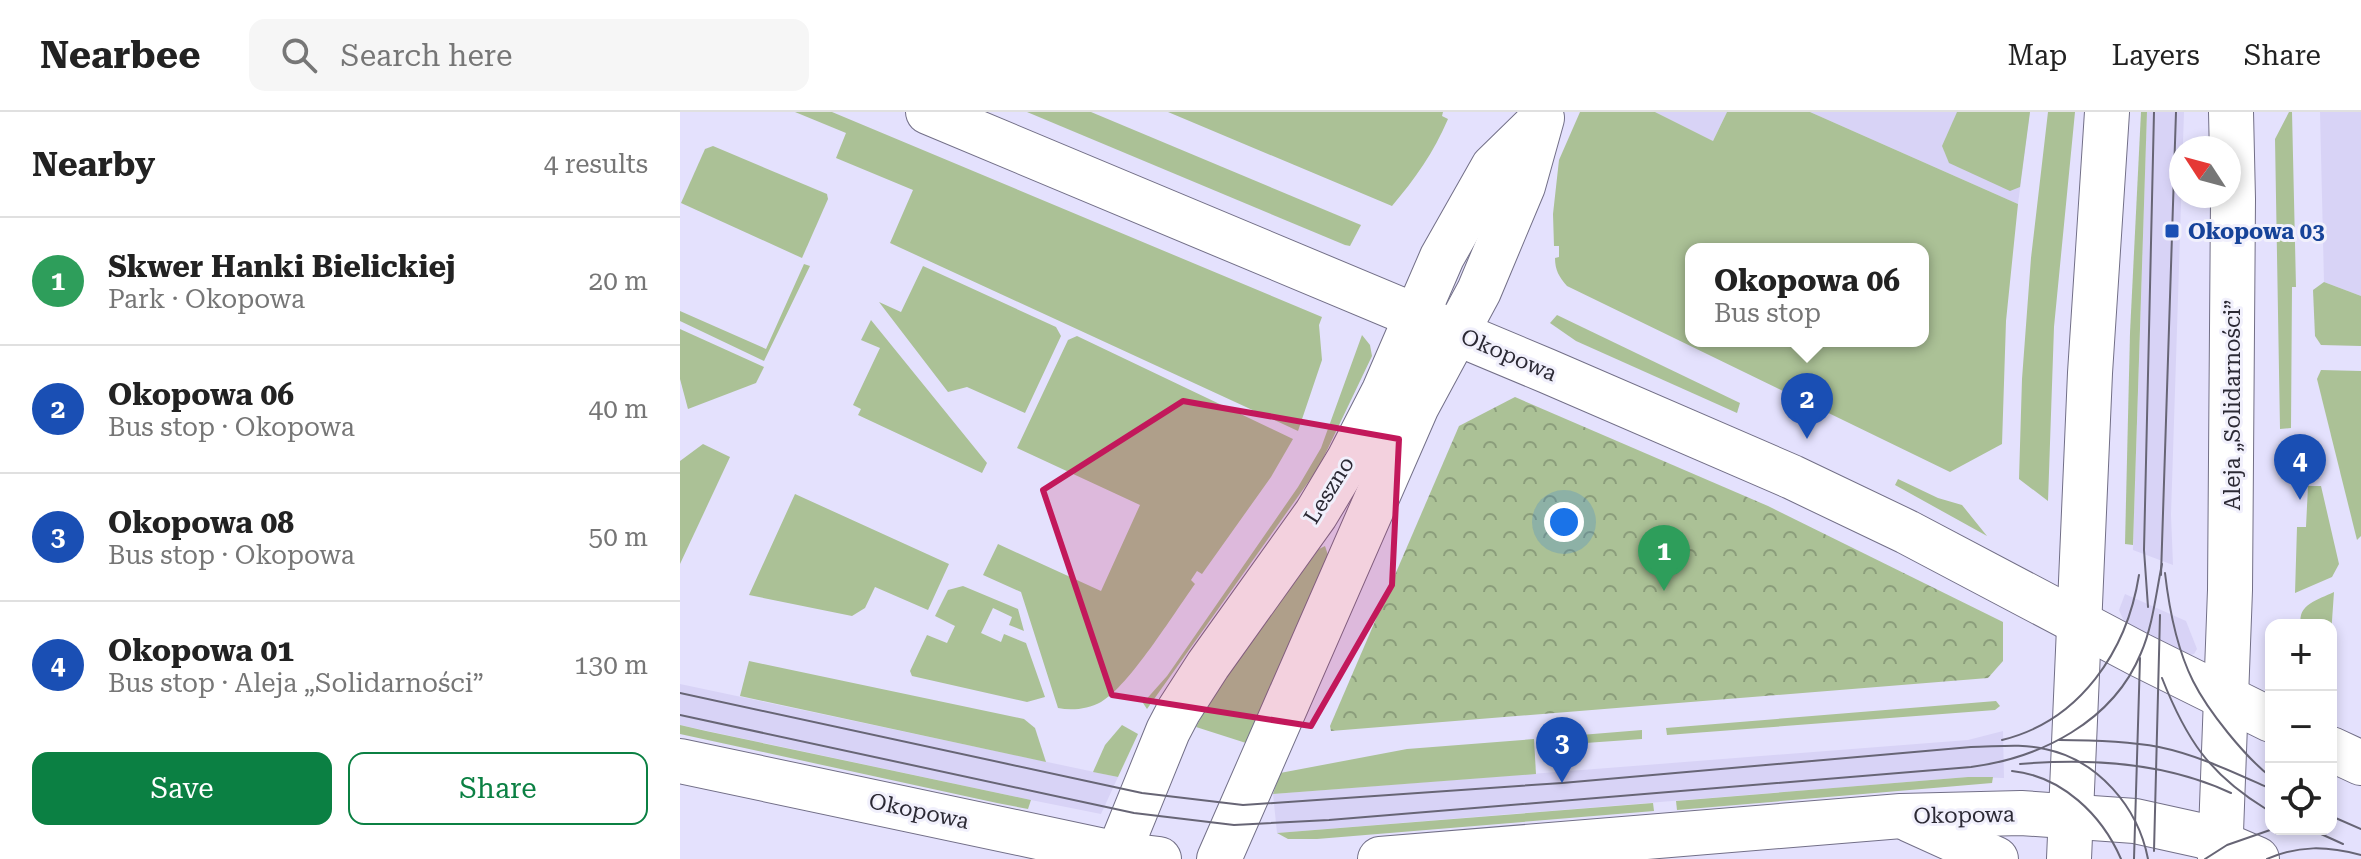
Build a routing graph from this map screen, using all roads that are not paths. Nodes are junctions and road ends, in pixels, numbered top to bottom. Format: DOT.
graph roads {
  1 [pos="928,112"];
  2 [pos="2107,112"];
  3 [pos="2231,112"];
  4 [pos="1542,117"];
  5 [pos="1416,316"];
  6 [pos="1457,333"];
  7 [pos="2079,623"];
  8 [pos="2226,699"];
  9 [pos="2265,717"];
  10 [pos="2337,752"];
  11 [pos="680,761"];
  12 [pos="2361,763"];
  13 [pos="1901,816"];
  14 [pos="2071,816"];
  15 [pos="2232,853"];
  16 [pos="1131,857"];
  17 [pos="1219,859"];
  18 [pos="1380,859"];
  19 [pos="1996,859"];
  20 [pos="2069,859"];
  1 -- 5 [label="main road, Okopowa"];
  2 -- 7 [label="main road"];
  3 -- 8 [label="main road, Aleja „Solidarności”"];
  4 -- 5 [label="main road, Leszno"];
  4 -- 6 [label="main road, Leszno"];
  5 -- 6 [label="main road, Okopowa"];
  5 -- 16 [label="main road, Leszno"];
  6 -- 7 [label="main road, Okopowa"];
  6 -- 17 [label="main road, Leszno"];
  7 -- 8 [label="main road, Okopowa"];
  7 -- 14 [label="main road"];
  8 -- 9 [label="main road"];
  8 -- 15 [label="main road, Aleja „Solidarności”"];
  10 -- 12 [label="main road"];
  11 -- 16 [label="main road, Okopowa"];
  13 -- 14 [label="main road, Okopowa"];
  13 -- 18 [label="main road, Okopowa"];
  13 -- 19 [label="main road"];
  14 -- 15 [label="main road, Okopowa"];
  14 -- 20 [label="main road"];
}
